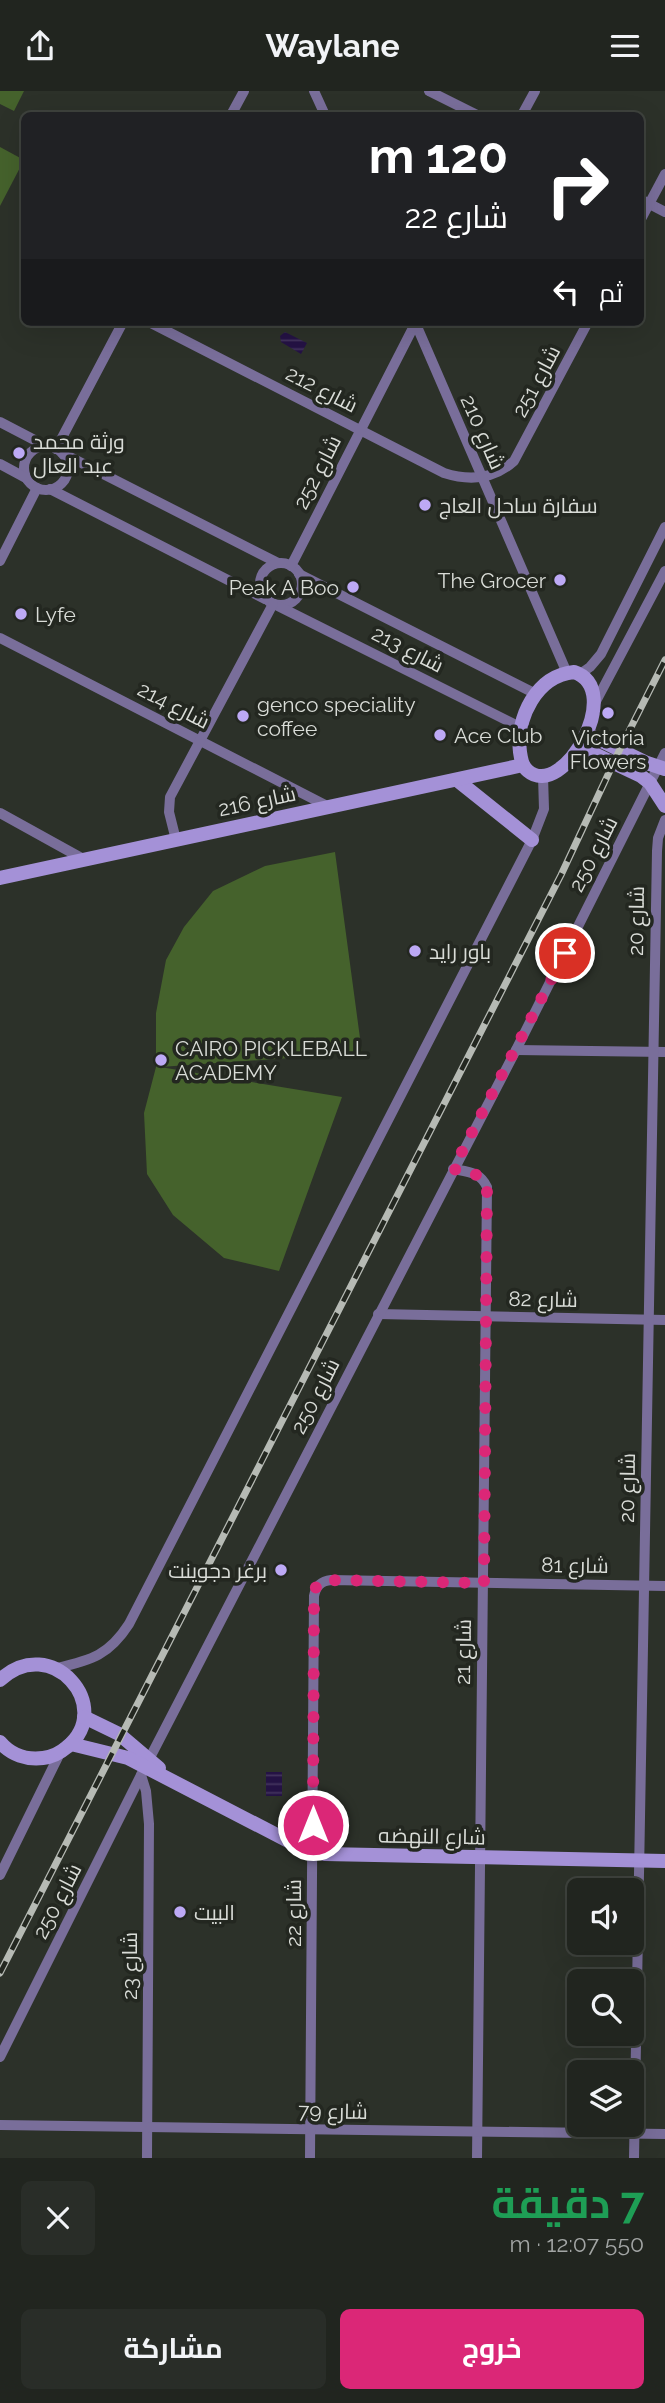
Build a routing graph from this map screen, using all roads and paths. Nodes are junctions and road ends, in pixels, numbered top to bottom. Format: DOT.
graph roads {
  1 [pos="244,91"];
  2 [pos="314,91"];
  3 [pos="429,91"];
  4 [pos="535,91"];
  5 [pos="233,112"];
  6 [pos="324,112"];
  7 [pos="471,112"];
  8 [pos="524,112"];
  9 [pos="665,174"];
  10 [pos="645,202"];
  11 [pos="665,212"];
  12 [pos="120,326"];
  13 [pos="157,326"];
  14 [pos="413,326"];
  15 [pos="416,326"];
  16 [pos="586,326"];
  17 [pos="0,422"];
  18 [pos="360,430"];
  19 [pos="55,450"];
  20 [pos="0,464"];
  21 [pos="482,477"];
  22 [pos="26,478"];
  23 [pos="37,488"];
  24 [pos="50,489"];
  25 [pos="665,527"];
  26 [pos="0,561"];
  27 [pos="278,563"];
  28 [pos="295,570"];
  29 [pos="665,571"];
  30 [pos="272,603"];
  31 [pos="0,638"];
  32 [pos="573,673"];
  33 [pos="536,694"];
  34 [pos="593,707"];
  35 [pos="520,727"];
  36 [pos="587,734"];
  37 [pos="199,739"];
  38 [pos="580,747"];
  39 [pos="665,753"];
  40 [pos="523,765"];
  41 [pos="662,768"];
  42 [pos="543,776"];
  43 [pos="457,780"];
  44 [pos="650,783"];
  45 [pos="665,806"];
  46 [pos="329,807"];
  47 [pos="0,813"];
  48 [pos="665,820"];
  49 [pos="176,840"];
  50 [pos="532,840"];
  51 [pos="85,860"];
  52 [pos="0,878"];
  53 [pos="516,1050"];
  54 [pos="652,1052"];
  55 [pos="665,1052"];
  56 [pos="453,1169"];
  57 [pos="378,1314"];
  58 [pos="486,1317"];
  59 [pos="648,1320"];
  60 [pos="665,1320"];
  61 [pos="484,1583"];
  62 [pos="645,1586"];
  63 [pos="665,1586"];
  64 [pos="57,1668"];
  65 [pos="0,1680"];
  66 [pos="83,1717"];
  67 [pos="0,1742"];
  68 [pos="65,1748"];
  69 [pos="146,1767"];
  70 [pos="312,1851"];
  71 [pos="479,1858"];
  72 [pos="639,1860"];
  73 [pos="665,1861"];
  74 [pos="0,1875"];
  75 [pos="0,2057"];
  76 [pos="636,2060"];
  77 [pos="0,2125"];
  78 [pos="147,2127"];
  79 [pos="310,2130"];
  80 [pos="477,2132"];
  81 [pos="567,2133"];
  82 [pos="644,2134"];
  83 [pos="665,2134"];
  84 [pos="635,2137"];
  85 [pos="147,2158"];
  86 [pos="310,2158"];
  87 [pos="477,2158"];
  88 [pos="634,2158"];
  1 -- 5 [label="street"];
  2 -- 6 [label="street"];
  3 -- 7 [label="street"];
  4 -- 8 [label="street"];
  9 -- 10 [label="street"];
  10 -- 11 [label="street"];
  12 -- 19 [label="street"];
  13 -- 18 [label="street, شارع 212"];
  14 -- 18 [label="street, شارع 252"];
  15 -- 21 [label="street, شارع 210"];
  16 -- 21 [label="street, شارع 251"];
  17 -- 19 [label="street"];
  18 -- 21 [label="street, شارع 212"];
  18 -- 28 [label="street, شارع 252"];
  19 -- 22 [label="street"];
  19 -- 24 [label="street"];
  19 -- 27 [label="street"];
  20 -- 22 [label="street"];
  21 -- 32 [label="street, شارع 210"];
  22 -- 23 [label="street"];
  23 -- 24 [label="street"];
  23 -- 26 [label="street"];
  24 -- 30 [label="street, شارع 213"];
  25 -- 32 [label="street"];
  27 -- 28 [label="street"];
  27 -- 30 [label="street"];
  28 -- 30 [label="street"];
  28 -- 33 [label="street, شارع 213"];
  29 -- 34 [label="street"];
  30 -- 35 [label="street, شارع 213"];
  30 -- 37 [label="street"];
  31 -- 37 [label="street, شارع 214"];
  32 -- 33 [label="main road"];
  32 -- 34 [label="main road"];
  33 -- 35 [label="main road"];
  34 -- 36 [label="main road"];
  35 -- 40 [label="main road"];
  36 -- 38 [label="main road"];
  36 -- 41 [label="main road"];
  37 -- 46 [label="street, شارع 214"];
  37 -- 49 [label="street"];
  38 -- 42 [label="main road"];
  38 -- 44 [label="main road"];
  39 -- 41 [label="street, شارع 250"];
  40 -- 42 [label="main road"];
  40 -- 43 [label="main road, شارع 216"];
  41 -- 44 [label="street, شارع 250"];
  42 -- 50 [label="street"];
  43 -- 46 [label="main road, شارع 216"];
  43 -- 50 [label="main road"];
  44 -- 45 [label="main road"];
  44 -- 53 [label="street, شارع 250"];
  46 -- 49 [label="main road, شارع 216"];
  47 -- 51 [label="street"];
  48 -- 54 [label="street, شارع 20"];
  49 -- 51 [label="main road, شارع 216"];
  50 -- 64 [label="street"];
  51 -- 52 [label="main road, شارع 216"];
  53 -- 54 [label="street"];
  53 -- 56 [label="street, شارع 250"];
  54 -- 55 [label="street"];
  54 -- 59 [label="street, شارع 20"];
  56 -- 57 [label="street, شارع 250"];
  56 -- 58 [label="street, شارع 21"];
  57 -- 58 [label="street, شارع 82"];
  57 -- 69 [label="street, شارع 250"];
  58 -- 59 [label="street, شارع 82"];
  58 -- 61 [label="street, شارع 21"];
  59 -- 60 [label="street, شارع 82"];
  59 -- 62 [label="street, شارع 20"];
  61 -- 62 [label="street, شارع 81"];
  61 -- 70 [label="street, شارع 22"];
  61 -- 71 [label="street, شارع 21"];
  62 -- 63 [label="street, شارع 81"];
  62 -- 72 [label="street, شارع 20"];
  64 -- 65 [label="main road"];
  64 -- 66 [label="main road"];
  66 -- 68 [label="main road"];
  66 -- 69 [label="main road, شارع النهضه"];
  67 -- 68 [label="main road, شارع النهضه"];
  68 -- 69 [label="main road, شارع النهضه"];
  68 -- 74 [label="street"];
  69 -- 70 [label="main road, شارع النهضه"];
  69 -- 75 [label="street, شارع 250"];
  69 -- 78 [label="street, شارع 23"];
  70 -- 71 [label="main road, شارع النهضه"];
  70 -- 79 [label="street, شارع 22"];
  71 -- 72 [label="main road, شارع النهضه"];
  71 -- 80 [label="street, شارع 21"];
  72 -- 73 [label="main road, شارع النهضه"];
  72 -- 76 [label="street, شارع 20"];
  77 -- 78 [label="street, شارع 79"];
  78 -- 79 [label="street, شارع 79"];
  78 -- 85 [label="street, شارع 23"];
  79 -- 80 [label="street, شارع 79"];
  79 -- 86 [label="street, شارع 22"];
  80 -- 81 [label="street, شارع 79"];
  80 -- 87 [label="street, شارع 21"];
  82 -- 83 [label="street, شارع 79"];
  84 -- 88 [label="street, شارع 20"];
}
